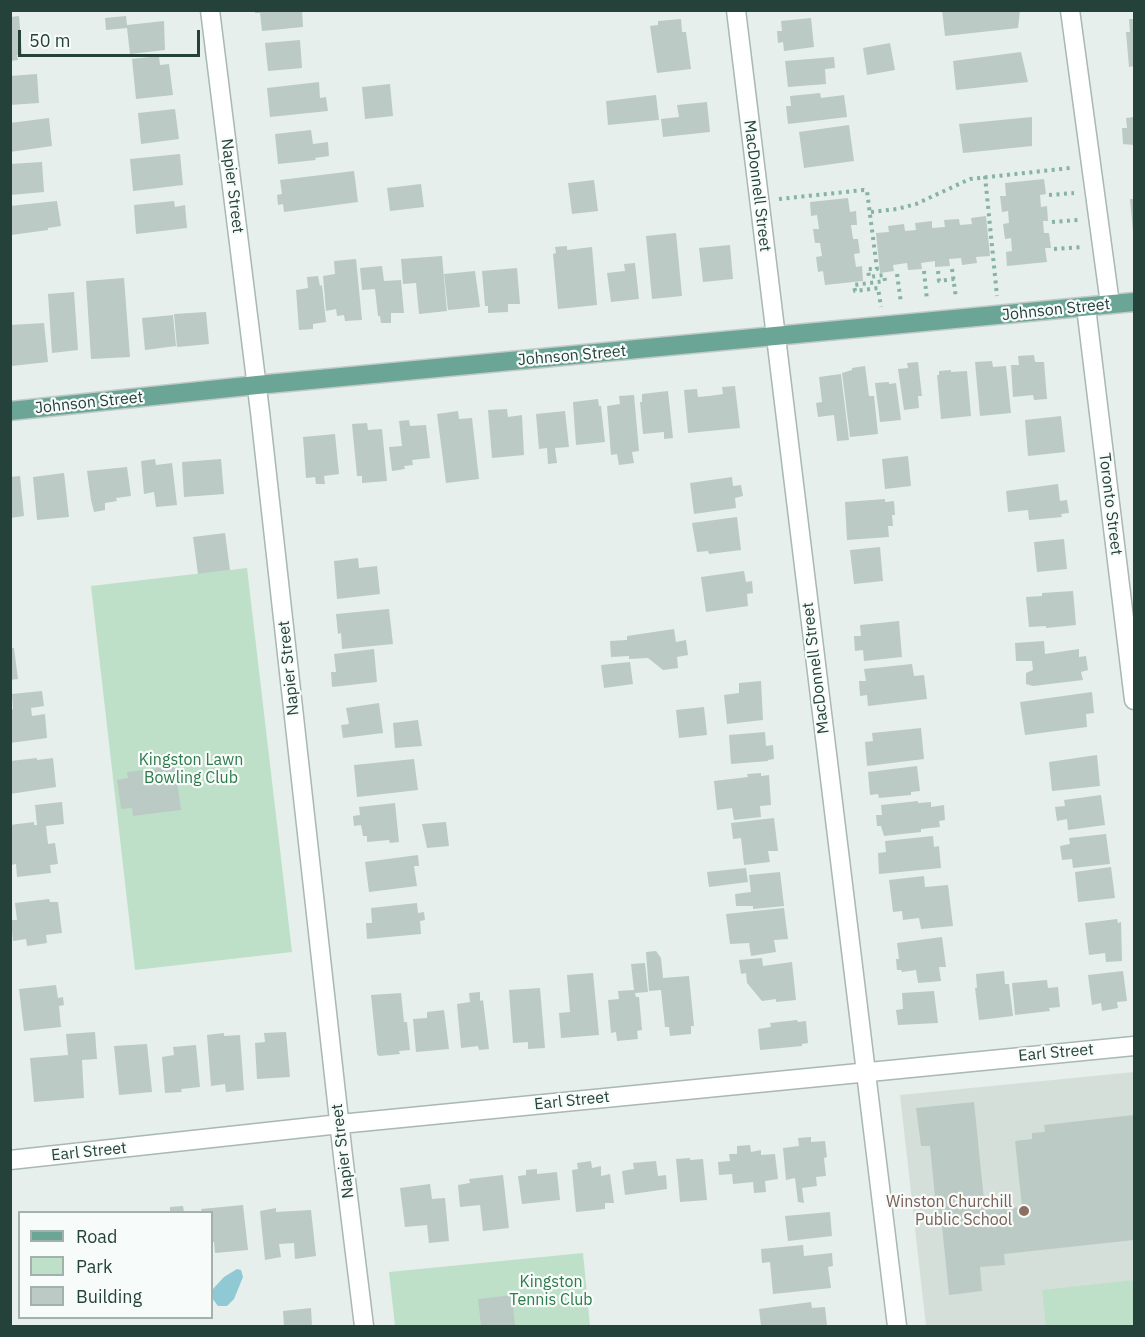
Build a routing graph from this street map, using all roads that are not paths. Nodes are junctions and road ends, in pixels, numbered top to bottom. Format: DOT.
graph roads {
  1 [pos="210,10"];
  2 [pos="736,10"];
  3 [pos="1070,10"];
  4 [pos="1134,302"];
  5 [pos="1110,304"];
  6 [pos="1086,307"];
  7 [pos="776,337"];
  8 [pos="256,385"];
  9 [pos="10,411"];
  10 [pos="1134,700"];
  11 [pos="1134,1046"];
  12 [pos="865,1072"];
  13 [pos="340,1124"];
  14 [pos="10,1160"];
  15 [pos="364,1326"];
  16 [pos="897,1326"];
  1 -- 8 [label="street, Napier Street"];
  2 -- 7 [label="street, MacDonnell Street"];
  3 -- 5 [label="street"];
  4 -- 5 [label="main road, Johnson Street"];
  5 -- 6 [label="main road, Johnson Street"];
  6 -- 7 [label="main road, Johnson Street"];
  6 -- 10 [label="street, Toronto Street"];
  7 -- 8 [label="main road, Johnson Street"];
  7 -- 12 [label="street, MacDonnell Street"];
  8 -- 9 [label="main road, Johnson Street"];
  8 -- 13 [label="street, Napier Street"];
  11 -- 12 [label="street, Earl Street"];
  12 -- 13 [label="street, Earl Street"];
  12 -- 16 [label="street, MacDonnell Street"];
  13 -- 14 [label="street, Earl Street"];
  13 -- 15 [label="street, Napier Street"];
}
